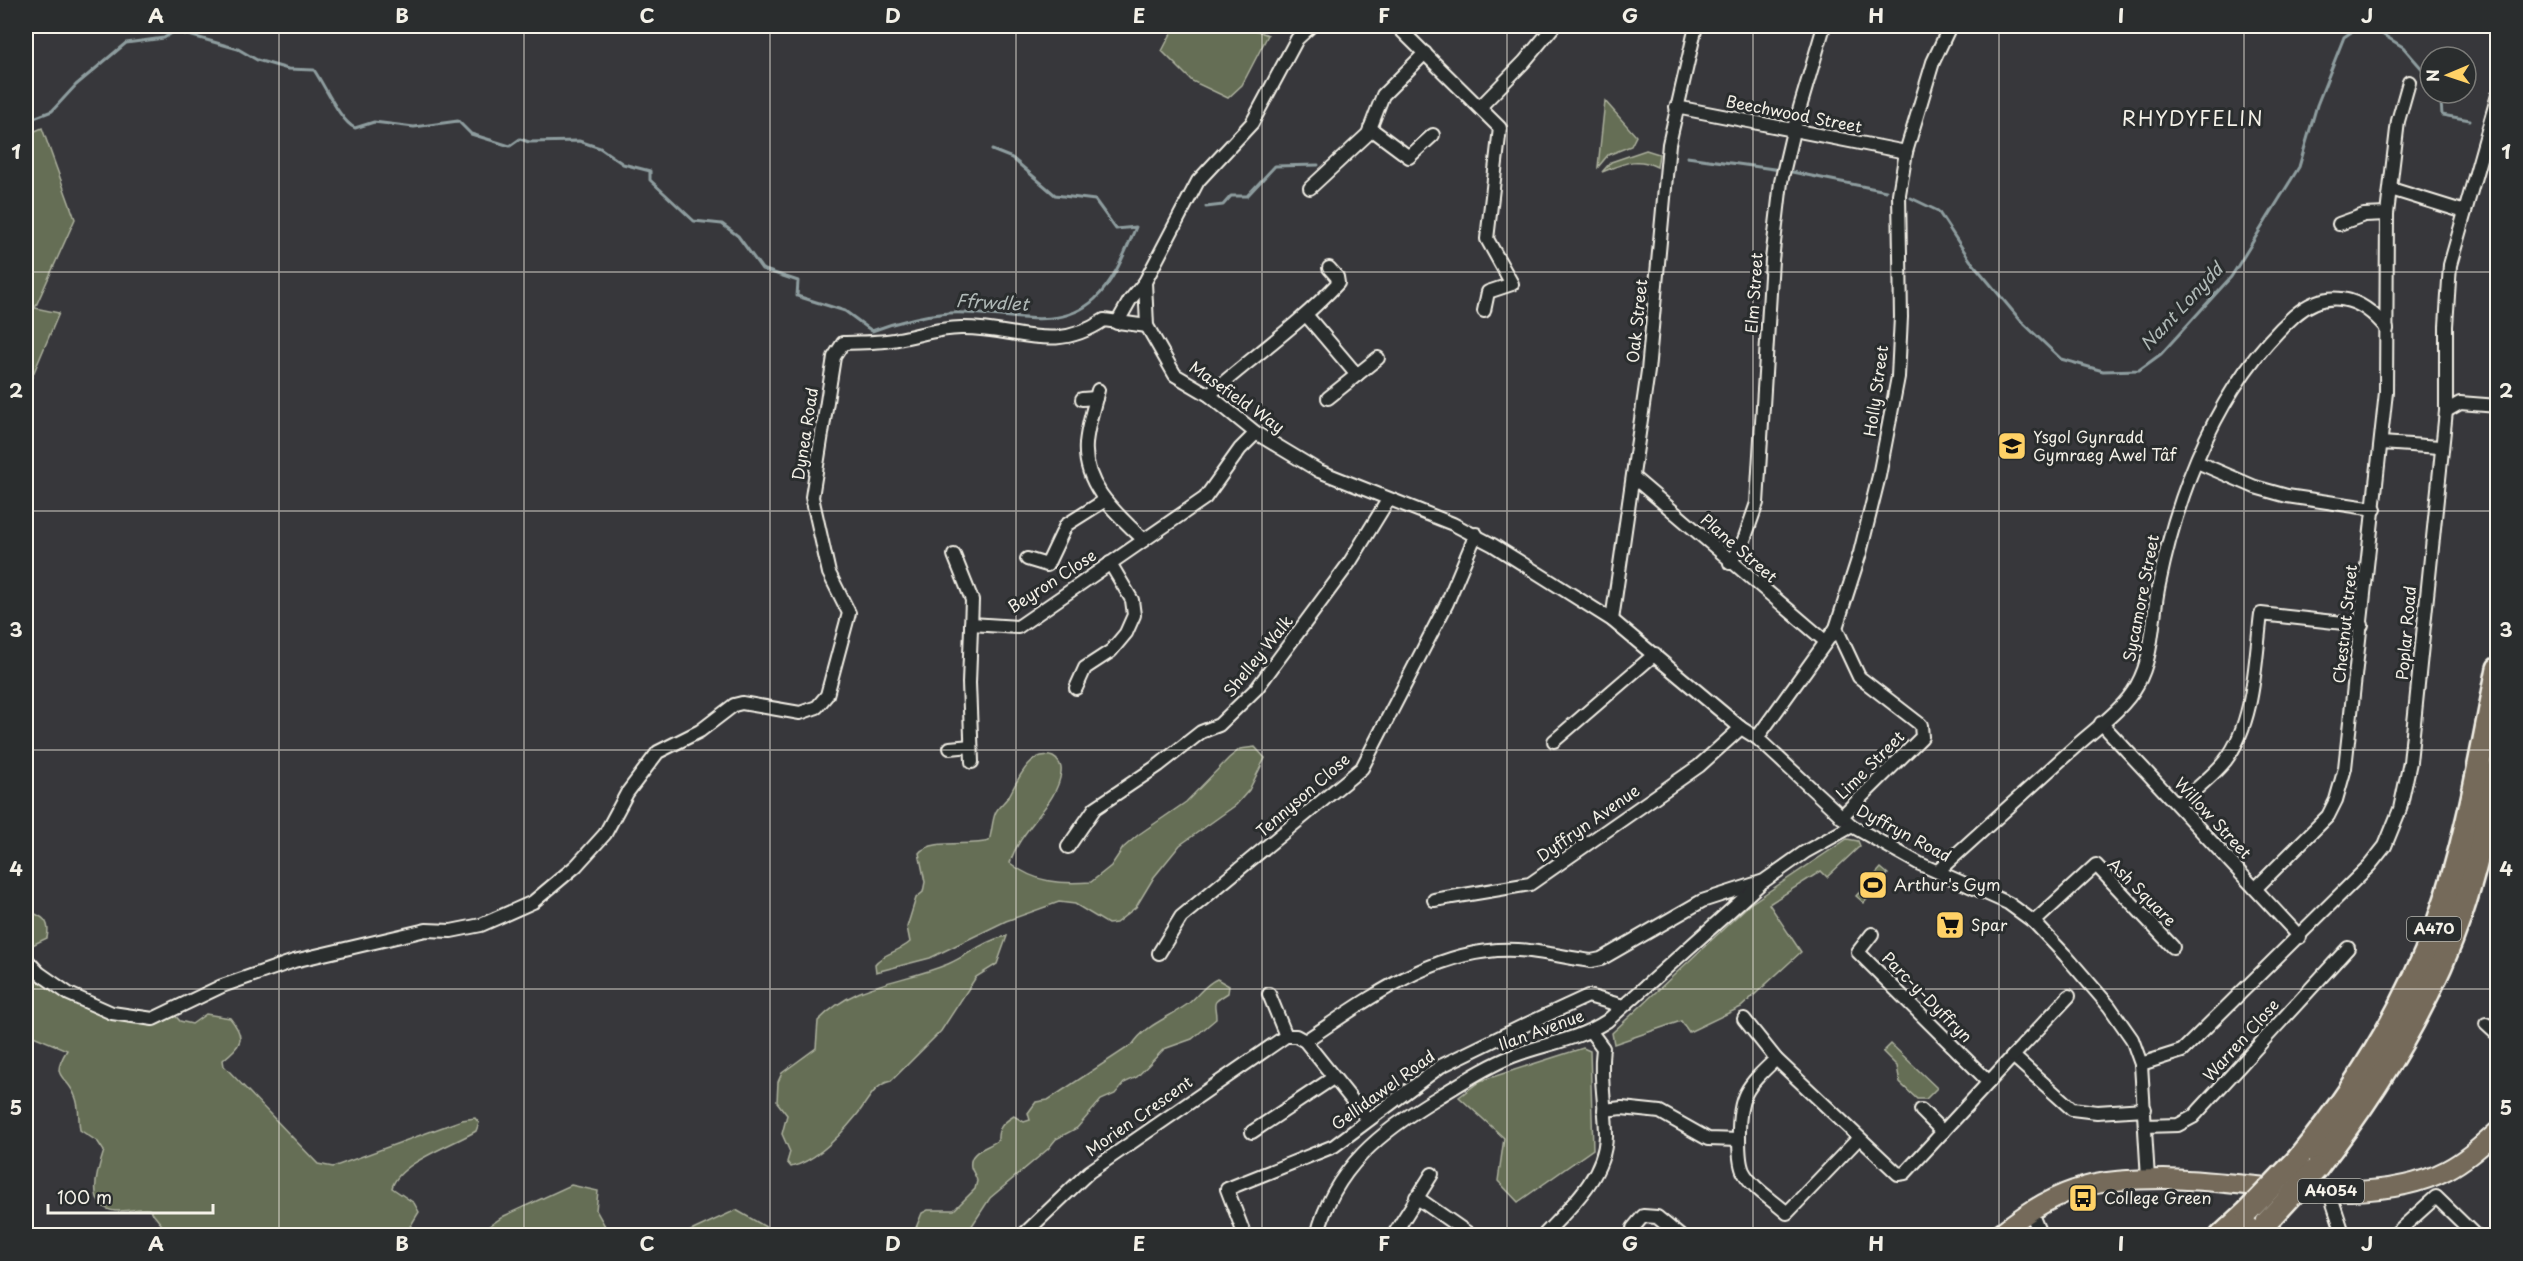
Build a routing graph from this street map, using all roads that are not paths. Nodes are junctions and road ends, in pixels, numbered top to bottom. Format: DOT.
graph roads {
  1 [pos="1311,26"];
  2 [pos="1397,26"];
  3 [pos="1554,26"];
  4 [pos="1696,26"];
  5 [pos="1824,26"];
  6 [pos="1950,26"];
  7 [pos="1425,53"];
  8 [pos="2409,82"];
  9 [pos="2498,95"];
  10 [pos="1480,107"];
  11 [pos="1676,107"];
  12 [pos="1370,128"];
  13 [pos="1793,131"];
  14 [pos="1433,135"];
  15 [pos="1906,152"];
  16 [pos="1310,188"];
  17 [pos="2391,189"];
  18 [pos="2465,212"];
  19 [pos="2387,213"];
  20 [pos="2339,224"];
  21 [pos="1329,268"];
  22 [pos="1145,282"];
  23 [pos="1484,310"];
  24 [pos="1307,316"];
  25 [pos="1117,323"];
  26 [pos="1147,326"];
  27 [pos="2387,329"];
  28 [pos="1378,358"];
  29 [pos="1357,375"];
  30 [pos="1209,395"];
  31 [pos="1328,398"];
  32 [pos="1082,399"];
  33 [pos="2498,406"];
  34 [pos="2446,411"];
  35 [pos="1256,433"];
  36 [pos="2381,443"];
  37 [pos="2440,447"];
  38 [pos="2197,462"];
  39 [pos="1633,477"];
  40 [pos="1388,500"];
  41 [pos="1104,501"];
  42 [pos="2374,509"];
  43 [pos="1476,534"];
  44 [pos="1144,540"];
  45 [pos="954,555"];
  46 [pos="1027,560"];
  47 [pos="1110,563"];
  48 [pos="1730,563"];
  49 [pos="1570,594"];
  50 [pos="1612,620"];
  51 [pos="971,624"];
  52 [pos="2362,625"];
  53 [pos="1836,628"];
  54 [pos="1825,641"];
  55 [pos="1655,654"];
  56 [pos="2498,668"];
  57 [pos="1076,688"];
  58 [pos="2102,723"];
  59 [pos="1741,728"];
  60 [pos="1757,738"];
  61 [pos="1554,741"];
  62 [pos="971,746"];
  63 [pos="950,748"];
  64 [pos="972,762"];
  65 [pos="2498,770"];
  66 [pos="2178,805"];
  67 [pos="1841,817"];
  68 [pos="1852,826"];
  69 [pos="1068,847"];
  70 [pos="1938,871"];
  71 [pos="1764,881"];
  72 [pos="2256,888"];
  73 [pos="1434,900"];
  74 [pos="2034,922"];
  75 [pos="1872,934"];
  76 [pos="2300,937"];
  77 [pos="2173,947"];
  78 [pos="2348,948"];
  79 [pos="1159,953"];
  80 [pos="26,959"];
  81 [pos="1269,994"];
  82 [pos="2069,996"];
  83 [pos="1623,1006"];
  84 [pos="1744,1019"];
  85 [pos="2486,1024"];
  86 [pos="1591,1032"];
  87 [pos="2498,1035"];
  88 [pos="1286,1036"];
  89 [pos="1305,1041"];
  90 [pos="2013,1056"];
  91 [pos="1776,1059"];
  92 [pos="2141,1064"];
  93 [pos="1334,1078"];
  94 [pos="1989,1082"];
  95 [pos="2145,1109"];
  96 [pos="1604,1110"];
  97 [pos="1921,1110"];
  98 [pos="1368,1120"];
  99 [pos="2145,1126"];
  100 [pos="2498,1131"];
  101 [pos="1252,1132"];
  102 [pos="1943,1132"];
  103 [pos="1858,1139"];
  104 [pos="1739,1140"];
  105 [pos="2307,1163"];
  106 [pos="1432,1174"];
  107 [pos="2148,1179"];
  108 [pos="2329,1191"];
  109 [pos="1416,1197"];
  110 [pos="2030,1210"];
  111 [pos="1022,1236"];
  112 [pos="1245,1236"];
  113 [pos="1317,1236"];
  114 [pos="1393,1236"];
  115 [pos="1472,1236"];
  116 [pos="1543,1236"];
  117 [pos="1634,1236"];
  118 [pos="1680,1236"];
  119 [pos="1996,1236"];
  120 [pos="2041,1236"];
  121 [pos="2221,1236"];
  122 [pos="2251,1236"];
  123 [pos="2344,1236"];
  124 [pos="2393,1236"];
  125 [pos="2476,1236"];
  1 -- 22 [label="street"];
  2 -- 7 [label="street"];
  3 -- 10 [label="street"];
  4 -- 11 [label="street, Oak Street"];
  5 -- 13 [label="street, Elm Street"];
  6 -- 15 [label="street, Holly Street"];
  7 -- 10 [label="street"];
  7 -- 12 [label="street"];
  8 -- 17 [label="street, Chestnut Street"];
  9 -- 18 [label="street, Poplar Road"];
  10 -- 23 [label="street"];
  11 -- 13 [label="street, Beechwood Street"];
  11 -- 39 [label="street, Oak Street"];
  12 -- 14 [label="street"];
  12 -- 16 [label="street"];
  13 -- 15 [label="street, Beechwood Street"];
  13 -- 48 [label="street, Elm Street"];
  15 -- 53 [label="street, Holly Street"];
  17 -- 18 [label="street"];
  17 -- 19 [label="street, Chestnut Street"];
  18 -- 34 [label="street, Poplar Road"];
  19 -- 20 [label="street"];
  19 -- 27 [label="street, Chestnut Street"];
  21 -- 24 [label="street"];
  22 -- 25 [label="street"];
  22 -- 26 [label="street, Masefield Way"];
  24 -- 29 [label="street"];
  24 -- 30 [label="street"];
  25 -- 26 [label="street, Dynea Road"];
  25 -- 80 [label="street, Dynea Road"];
  26 -- 30 [label="street, Masefield Way"];
  27 -- 36 [label="street, Chestnut Street"];
  27 -- 38 [label="street, Sycamore Street"];
  28 -- 29 [label="street"];
  29 -- 31 [label="street"];
  30 -- 35 [label="street, Masefield Way"];
  32 -- 41 [label="street"];
  33 -- 34 [label="street"];
  34 -- 37 [label="street, Poplar Road"];
  35 -- 40 [label="street, Masefield Way"];
  35 -- 44 [label="street, Beyron Close"];
  36 -- 37 [label="street"];
  36 -- 42 [label="street, Chestnut Street"];
  37 -- 76 [label="street, Poplar Road"];
  38 -- 42 [label="street"];
  38 -- 58 [label="street, Sycamore Street"];
  39 -- 48 [label="street, Plane Street"];
  39 -- 50 [label="street, Oak Street"];
  40 -- 43 [label="street, Masefield Way"];
  40 -- 69 [label="street, Shelley Walk"];
  41 -- 44 [label="street"];
  41 -- 46 [label="street"];
  42 -- 52 [label="street, Chestnut Street"];
  43 -- 49 [label="street, Masefield Way"];
  43 -- 79 [label="street, Tennyson Close"];
  44 -- 47 [label="street, Beyron Close"];
  45 -- 51 [label="street"];
  47 -- 51 [label="street, Beyron Close"];
  47 -- 57 [label="street"];
  48 -- 54 [label="street, Plane Street"];
  49 -- 50 [label="street, Dyffryn Road"];
  50 -- 55 [label="street, Dyffryn Road"];
  51 -- 62 [label="street"];
  52 -- 66 [label="street"];
  52 -- 72 [label="street, Chestnut Street"];
  53 -- 54 [label="street, Holly Street"];
  53 -- 67 [label="street, Lime Street"];
  54 -- 60 [label="street, Holly Street"];
  55 -- 59 [label="street, Dyffryn Road"];
  55 -- 61 [label="street"];
  56 -- 105 [label="highway, A470"];
  58 -- 66 [label="street, Willow Street"];
  58 -- 70 [label="street, Sycamore Street"];
  59 -- 60 [label="street, Dyffryn Road"];
  59 -- 73 [label="street, Dyffryn Avenue"];
  60 -- 67 [label="street, Dyffryn Road"];
  62 -- 63 [label="street"];
  62 -- 64 [label="street"];
  65 -- 105 [label="highway, A470"];
  66 -- 72 [label="street, Willow Street"];
  67 -- 68 [label="street, Dyffryn Road"];
  68 -- 70 [label="street, Dyffryn Road"];
  68 -- 71 [label="street"];
  70 -- 74 [label="street, Dyffryn Road"];
  71 -- 83 [label="street, Ilan Avenue"];
  71 -- 89 [label="street"];
  72 -- 76 [label="street, Willow Street"];
  74 -- 77 [label="street, Ash Square"];
  74 -- 92 [label="street, Dyffryn Road"];
  75 -- 94 [label="street, Parc-y-Dyffryn"];
  76 -- 92 [label="street, Poplar Road"];
  78 -- 99 [label="street, Warren Close"];
  81 -- 88 [label="street"];
  82 -- 90 [label="street"];
  83 -- 86 [label="street, Ilan Avenue"];
  83 -- 98 [label="street, Gellidawel Road"];
  84 -- 91 [label="street"];
  85 -- 87 [label="street"];
  86 -- 96 [label="street"];
  86 -- 113 [label="street, Ilan Avenue"];
  88 -- 89 [label="street"];
  88 -- 111 [label="street, Morien Crescent"];
  89 -- 93 [label="street"];
  90 -- 94 [label="street"];
  90 -- 95 [label="street"];
  91 -- 103 [label="street"];
  91 -- 104 [label="street"];
  92 -- 95 [label="street, Dyffryn Road"];
  93 -- 98 [label="street"];
  93 -- 101 [label="street"];
  94 -- 102 [label="street"];
  95 -- 99 [label="street, Dyffryn Road"];
  96 -- 104 [label="street"];
  96 -- 116 [label="street"];
  97 -- 102 [label="street"];
  98 -- 112 [label="street, Gellidawel Road"];
  99 -- 107 [label="street, Dyffryn Road"];
  100 -- 108 [label="main road, A4054"];
  102 -- 103 [label="street"];
  103 -- 104 [label="street"];
  105 -- 121 [label="highway, A470, bridge"];
  105 -- 122 [label="highway, A470, bridge"];
  106 -- 109 [label="street"];
  107 -- 108 [label="main road, A4054"];
  107 -- 110 [label="main road, A4054"];
  108 -- 123 [label="street"];
  109 -- 114 [label="street"];
  109 -- 115 [label="street"];
  110 -- 119 [label="main road, A4054"];
  110 -- 120 [label="street"];
  117 -- 118 [label="street"];
  124 -- 125 [label="street"];
}
